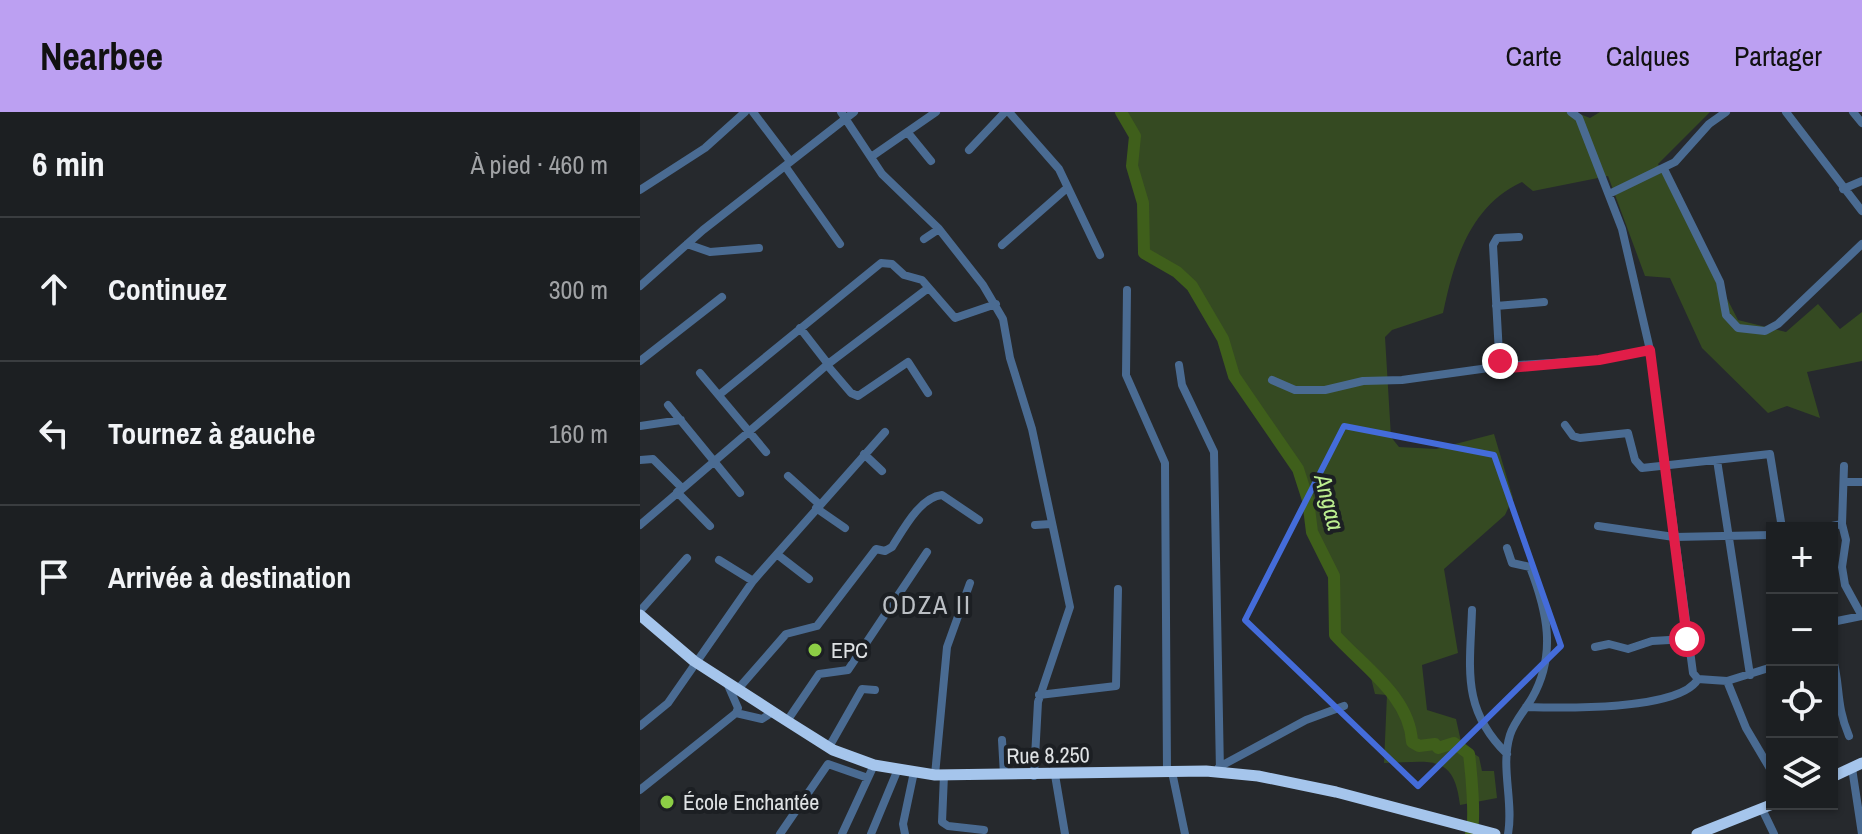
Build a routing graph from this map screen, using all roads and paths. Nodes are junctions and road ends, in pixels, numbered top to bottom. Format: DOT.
graph roads {
  1 [pos="745,112"];
  2 [pos="753,112"];
  3 [pos="854,112"];
  4 [pos="936,112"];
  5 [pos="1009,112"];
  6 [pos="1726,112"];
  7 [pos="1786,112"];
  8 [pos="1853,112"];
  9 [pos="1577,114"];
  10 [pos="843,116"];
  11 [pos="1862,123"];
  12 [pos="909,134"];
  13 [pos="969,150"];
  14 [pos="871,157"];
  15 [pos="931,161"];
  16 [pos="787,163"];
  17 [pos="1664,169"];
  18 [pos="1862,181"];
  19 [pos="1067,188"];
  20 [pos="1843,189"];
  21 [pos="640,190"];
  22 [pos="1609,194"];
  23 [pos="1862,211"];
  24 [pos="939,229"];
  25 [pos="1519,237"];
  26 [pos="924,239"];
  27 [pos="687,244"];
  28 [pos="840,244"];
  29 [pos="1862,244"];
  30 [pos="1002,245"];
  31 [pos="759,248"];
  32 [pos="1100,255"];
  33 [pos="640,286"];
  34 [pos="927,289"];
  35 [pos="1127,290"];
  36 [pos="722,297"];
  37 [pos="1544,302"];
  38 [pos="996,304"];
  39 [pos="1496,306"];
  40 [pos="800,328"];
  41 [pos="1650,350"];
  42 [pos="640,361"];
  43 [pos="827,364"];
  44 [pos="1179,365"];
  45 [pos="1503,366"];
  46 [pos="700,373"];
  47 [pos="1272,380"];
  48 [pos="928,393"];
  49 [pos="719,395"];
  50 [pos="668,405"];
  51 [pos="681,420"];
  52 [pos="1565,425"];
  53 [pos="640,426"];
  54 [pos="749,431"];
  55 [pos="885,432"];
  56 [pos="766,452"];
  57 [pos="864,454"];
  58 [pos="640,460"];
  59 [pos="714,460"];
  60 [pos="1717,460"];
  61 [pos="1666,466"];
  62 [pos="1844,466"];
  63 [pos="882,471"];
  64 [pos="788,476"];
  65 [pos="1844,482"];
  66 [pos="1862,482"];
  67 [pos="679,490"];
  68 [pos="740,493"];
  69 [pos="818,506"];
  70 [pos="979,520"];
  71 [pos="641,521"];
  72 [pos="1781,522"];
  73 [pos="1051,524"];
  74 [pos="1842,524"];
  75 [pos="1035,525"];
  76 [pos="1838,525"];
  77 [pos="710,526"];
  78 [pos="1598,526"];
  79 [pos="845,528"];
  80 [pos="1730,535"];
  81 [pos="1766,535"];
  82 [pos="1674,537"];
  83 [pos="1507,548"];
  84 [pos="927,552"];
  85 [pos="778,555"];
  86 [pos="687,558"];
  87 [pos="719,560"];
  88 [pos="809,579"];
  89 [pos="753,581"];
  90 [pos="970,583"];
  91 [pos="1118,589"];
  92 [pos="1472,610"];
  93 [pos="640,613"];
  94 [pos="1862,616"];
  95 [pos="1838,621"];
  96 [pos="1687,639"];
  97 [pos="1595,647"];
  98 [pos="694,661"];
  99 [pos="1835,666"];
  100 [pos="1766,670"];
  101 [pos="1750,675"];
  102 [pos="1698,679"];
  103 [pos="1727,681"];
  104 [pos="733,686"];
  105 [pos="875,690"];
  106 [pos="1039,695"];
  107 [pos="1344,706"];
  108 [pos="1526,707"];
  109 [pos="773,712"];
  110 [pos="736,713"];
  111 [pos="787,721"];
  112 [pos="640,726"];
  113 [pos="1849,736"];
  114 [pos="1002,740"];
  115 [pos="829,747"];
  116 [pos="1507,754"];
  117 [pos="1766,762"];
  118 [pos="874,765"];
  119 [pos="1857,766"];
  120 [pos="898,769"];
  121 [pos="1220,770"];
  122 [pos="914,772"];
  123 [pos="1169,772"];
  124 [pos="1838,774"];
  125 [pos="939,775"];
  126 [pos="1004,775"];
  127 [pos="1055,775"];
  128 [pos="1034,776"];
  129 [pos="868,778"];
  130 [pos="640,790"];
  131 [pos="1766,807"];
  132 [pos="1769,810"];
  133 [pos="984,830"];
  134 [pos="1702,833"];
  135 [pos="780,834"];
  136 [pos="842,834"];
  137 [pos="871,834"];
  138 [pos="905,834"];
  139 [pos="1065,834"];
  140 [pos="1185,834"];
  141 [pos="1495,834"];
  142 [pos="1508,834"];
  143 [pos="1774,834"];
  144 [pos="1862,834"];
  1 -- 21 [label="street"];
  2 -- 16 [label="street"];
  3 -- 10 [label="street"];
  4 -- 12 [label="street"];
  5 -- 13 [label="street"];
  5 -- 19 [label="street"];
  6 -- 17 [label="street"];
  7 -- 20 [label="street"];
  8 -- 11 [label="street"];
  9 -- 22 [label="street"];
  10 -- 14 [label="street"];
  10 -- 16 [label="street"];
  12 -- 14 [label="street"];
  12 -- 15 [label="street"];
  14 -- 24 [label="street"];
  16 -- 27 [label="street"];
  16 -- 28 [label="street"];
  17 -- 22 [label="street"];
  17 -- 29 [label="street"];
  18 -- 20 [label="street"];
  19 -- 30 [label="street"];
  19 -- 32 [label="street"];
  20 -- 23 [label="street"];
  22 -- 41 [label="street"];
  24 -- 26 [label="street"];
  24 -- 38 [label="street"];
  25 -- 39 [label="street"];
  27 -- 31 [label="street"];
  27 -- 33 [label="street"];
  34 -- 38 [label="street"];
  34 -- 40 [label="street"];
  34 -- 43 [label="street"];
  35 -- 123 [label="street"];
  36 -- 42 [label="street"];
  37 -- 39 [label="street"];
  38 -- 73 [label="street"];
  39 -- 45 [label="street"];
  40 -- 43 [label="street"];
  40 -- 49 [label="street"];
  41 -- 45 [label="street"];
  41 -- 61 [label="street"];
  43 -- 48 [label="street"];
  43 -- 54 [label="street"];
  44 -- 121 [label="street"];
  45 -- 47 [label="street"];
  46 -- 49 [label="street"];
  49 -- 54 [label="street"];
  50 -- 51 [label="street"];
  51 -- 53 [label="street"];
  51 -- 59 [label="street"];
  52 -- 61 [label="street"];
  54 -- 56 [label="street"];
  54 -- 59 [label="street"];
  55 -- 57 [label="street"];
  57 -- 63 [label="street"];
  57 -- 69 [label="street"];
  58 -- 67 [label="street"];
  59 -- 67 [label="street"];
  59 -- 68 [label="street"];
  60 -- 61 [label="street"];
  60 -- 72 [label="street"];
  60 -- 80 [label="street"];
  61 -- 82 [label="street"];
  62 -- 65 [label="street"];
  64 -- 69 [label="street"];
  65 -- 66 [label="street"];
  65 -- 74 [label="street"];
  67 -- 71 [label="street"];
  67 -- 77 [label="street"];
  69 -- 79 [label="street"];
  69 -- 85 [label="street"];
  70 -- 104 [label="street"];
  73 -- 75 [label="street"];
  73 -- 106 [label="street"];
  74 -- 76 [label="street"];
  74 -- 94 [label="street"];
  78 -- 82 [label="street"];
  80 -- 81 [label="street"];
  80 -- 82 [label="street"];
  80 -- 101 [label="street"];
  82 -- 96 [label="street"];
  83 -- 108 [label="street"];
  84 -- 111 [label="street"];
  85 -- 88 [label="street"];
  85 -- 89 [label="street"];
  86 -- 93 [label="street"];
  87 -- 89 [label="street"];
  89 -- 98 [label="street"];
  90 -- 125 [label="street"];
  91 -- 106 [label="street"];
  92 -- 116 [label="street"];
  93 -- 98 [label="highway, Rue 8.250"];
  94 -- 95 [label="street"];
  96 -- 97 [label="street"];
  96 -- 102 [label="street"];
  98 -- 104 [label="highway, Rue 8.250"];
  98 -- 112 [label="street"];
  99 -- 113 [label="street"];
  100 -- 101 [label="street"];
  101 -- 103 [label="street"];
  102 -- 103 [label="street"];
  102 -- 108 [label="street"];
  103 -- 117 [label="street"];
  104 -- 109 [label="highway, Rue 8.250"];
  104 -- 110 [label="street"];
  105 -- 115 [label="street"];
  106 -- 128 [label="street"];
  107 -- 121 [label="street"];
  108 -- 116 [label="street"];
  109 -- 110 [label="street"];
  109 -- 111 [label="highway, Rue 8.250"];
  110 -- 130 [label="street"];
  111 -- 115 [label="highway, Rue 8.250"];
  114 -- 126 [label="street"];
  115 -- 118 [label="highway, Rue 8.250"];
  116 -- 142 [label="street"];
  118 -- 120 [label="highway, Rue 8.250"];
  118 -- 129 [label="street"];
  119 -- 124 [label="highway"];
  119 -- 144 [label="street"];
  120 -- 122 [label="highway, Rue 8.250"];
  120 -- 137 [label="street"];
  121 -- 123 [label="highway, Rue 8.250"];
  121 -- 141 [label="highway, Rue 8.250"];
  122 -- 125 [label="highway, Rue 8.250"];
  122 -- 138 [label="street"];
  123 -- 127 [label="highway, Rue 8.250"];
  123 -- 140 [label="street"];
  125 -- 126 [label="highway, Rue 8.250"];
  125 -- 133 [label="street"];
  126 -- 128 [label="highway, Rue 8.250"];
  127 -- 128 [label="highway, Rue 8.250"];
  127 -- 139 [label="street"];
  129 -- 135 [label="street"];
  129 -- 136 [label="street"];
  131 -- 134 [label="highway"];
  132 -- 143 [label="street"];
}
